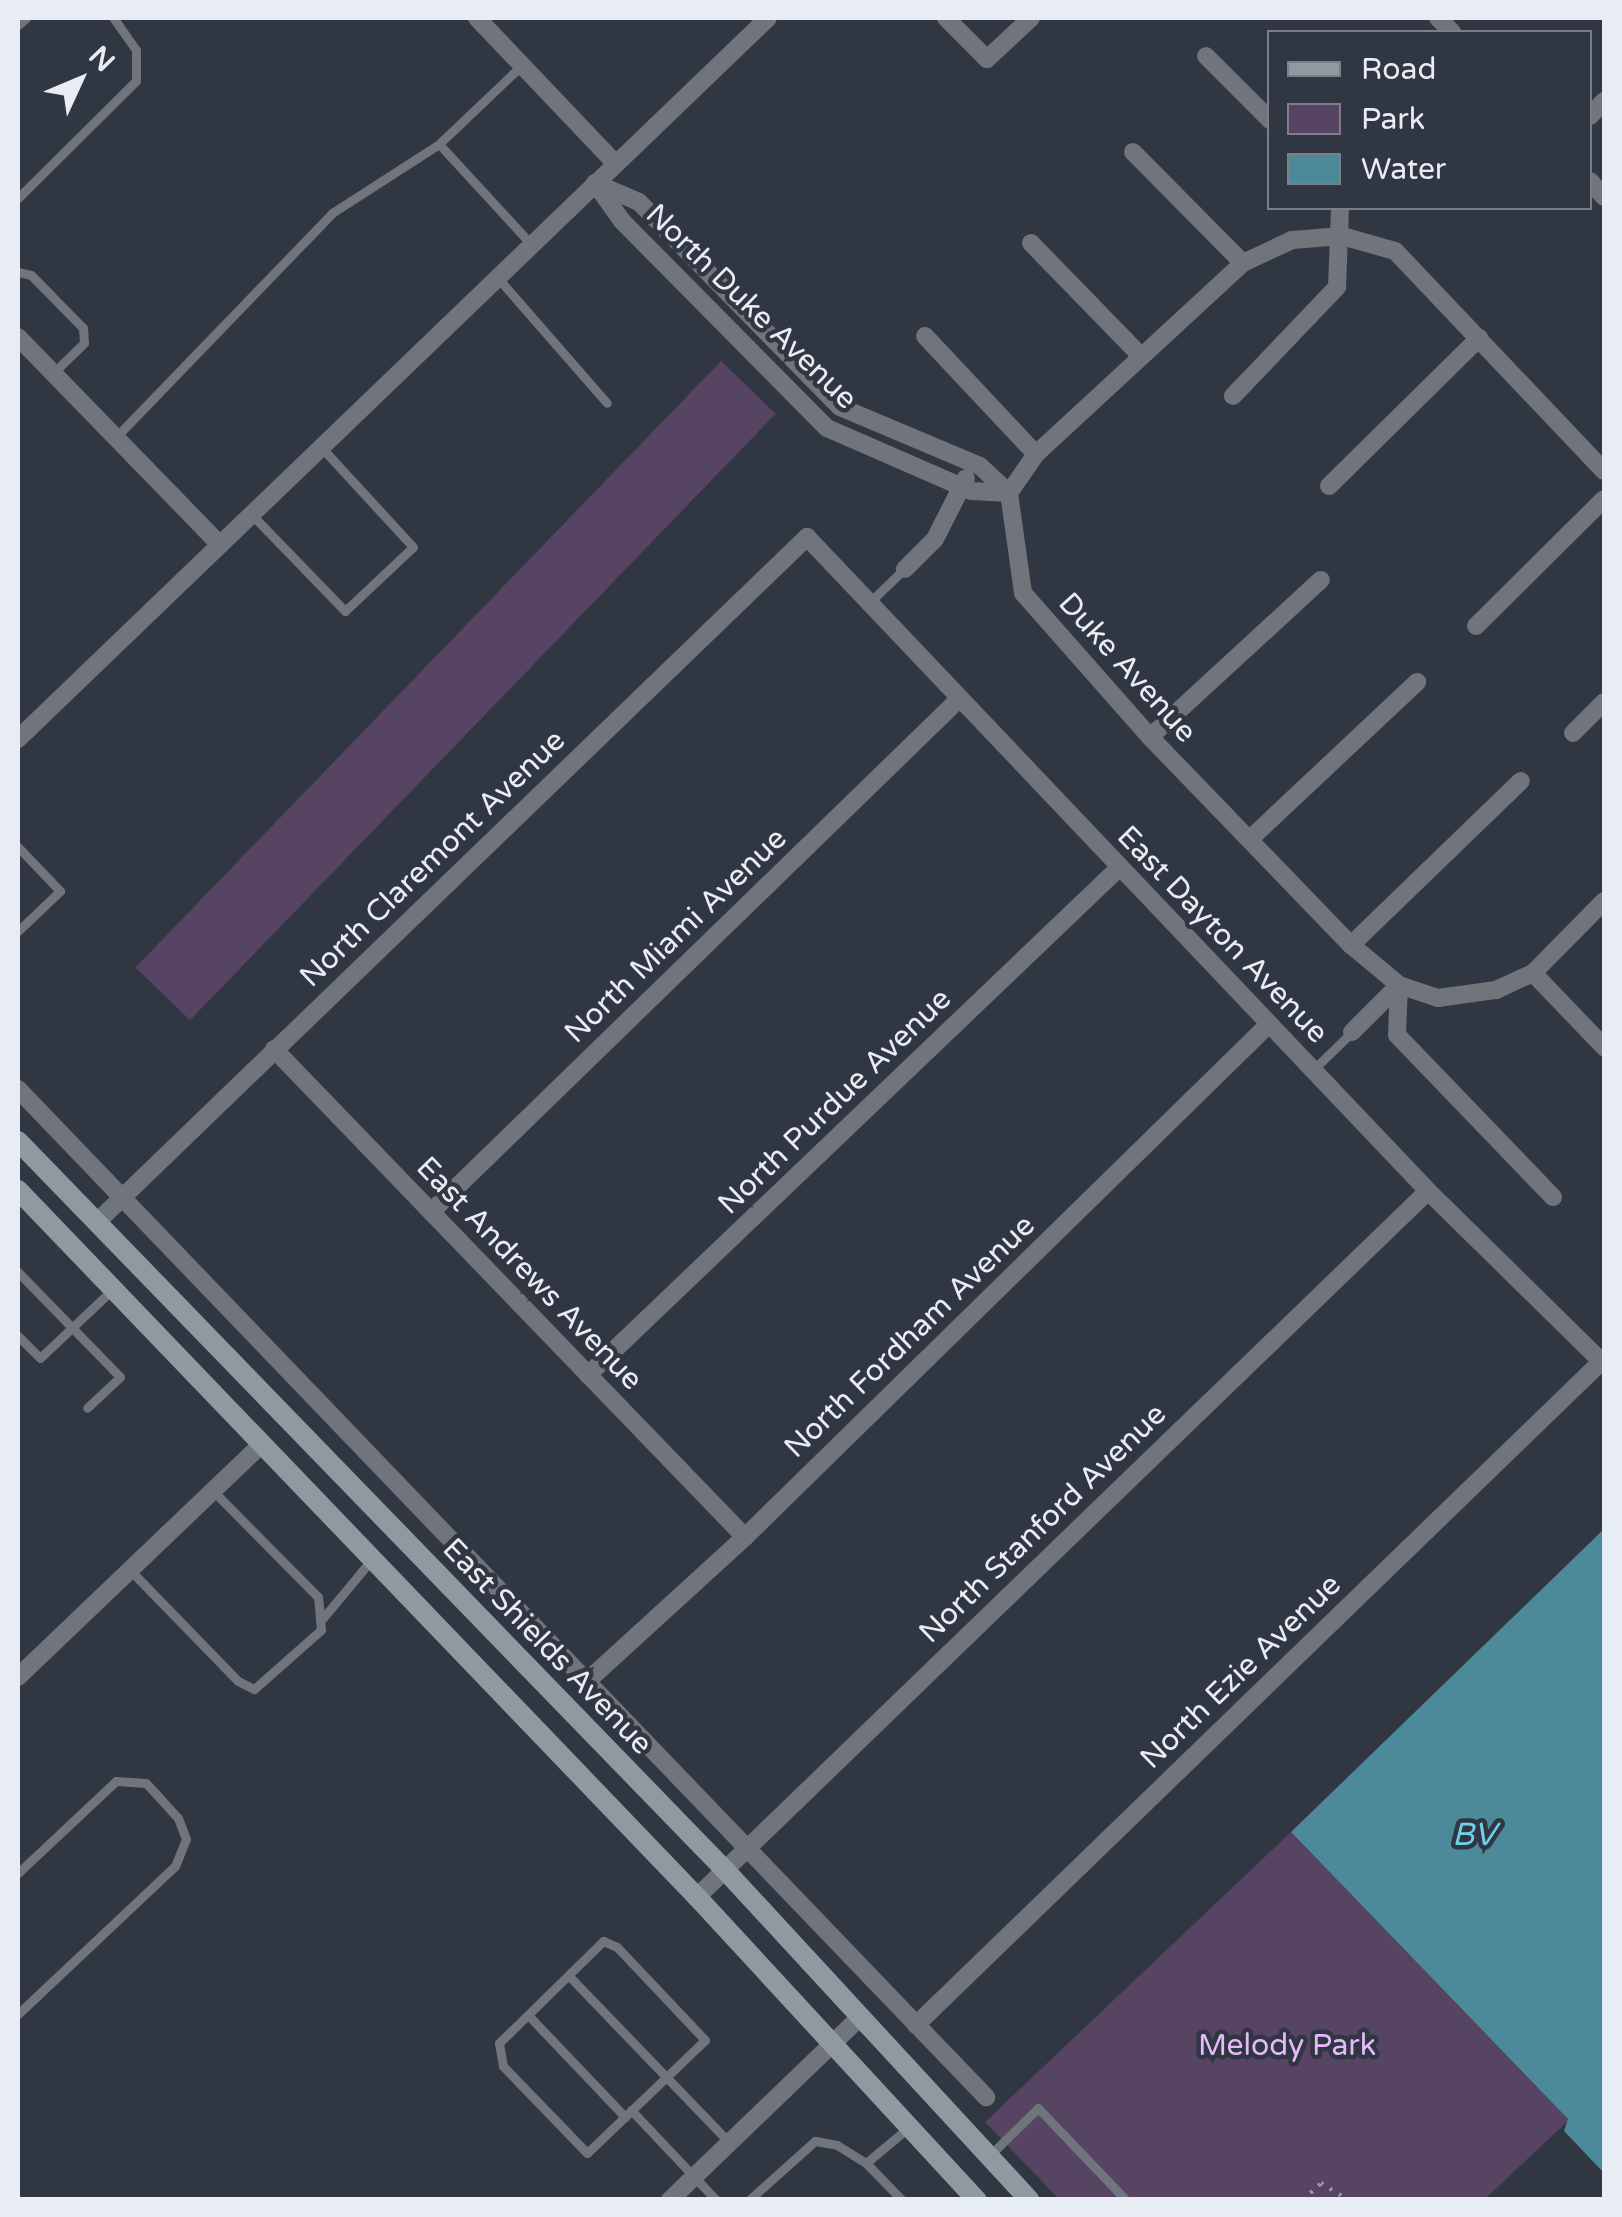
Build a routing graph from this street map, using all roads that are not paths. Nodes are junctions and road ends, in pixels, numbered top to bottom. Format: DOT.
graph roads {
  1 [pos="26,18"];
  2 [pos="114,18"];
  3 [pos="476,18"];
  4 [pos="768,18"];
  5 [pos="946,18"];
  6 [pos="1031,18"];
  7 [pos="18,26"];
  8 [pos="1206,56"];
  9 [pos="522,65"];
  10 [pos="1267,117"];
  11 [pos="439,144"];
  12 [pos="1133,152"];
  13 [pos="615,163"];
  14 [pos="594,183"];
  15 [pos="18,198"];
  16 [pos="1340,210"];
  17 [pos="1342,236"];
  18 [pos="1031,242"];
  19 [pos="531,244"];
  20 [pos="1242,264"];
  21 [pos="18,272"];
  22 [pos="497,278"];
  23 [pos="925,336"];
  24 [pos="18,337"];
  25 [pos="1479,338"];
  26 [pos="1141,356"];
  27 [pos="53,374"];
  28 [pos="1233,396"];
  29 [pos="607,402"];
  30 [pos="115,438"];
  31 [pos="321,447"];
  32 [pos="1036,454"];
  33 [pos="972,463"];
  34 [pos="1604,471"];
  35 [pos="963,486"];
  36 [pos="1329,486"];
  37 [pos="1008,493"];
  38 [pos="1604,499"];
  39 [pos="252,514"];
  40 [pos="808,536"];
  41 [pos="220,545"];
  42 [pos="904,569"];
  43 [pos="1321,580"];
  44 [pos="870,602"];
  45 [pos="1476,626"];
  46 [pos="1417,682"];
  47 [pos="959,700"];
  48 [pos="1604,702"];
  49 [pos="1573,733"];
  50 [pos="1150,736"];
  51 [pos="18,739"];
  52 [pos="1521,780"];
  53 [pos="1250,838"];
  54 [pos="18,847"];
  55 [pos="1119,868"];
  56 [pos="1604,902"];
  57 [pos="18,931"];
  58 [pos="1351,945"];
  59 [pos="1533,972"];
  60 [pos="1399,985"];
  61 [pos="1269,1024"];
  62 [pos="1352,1032"];
  63 [pos="1604,1047"];
  64 [pos="274,1049"];
  65 [pos="1313,1070"];
  66 [pos="18,1089"];
  67 [pos="18,1141"];
  68 [pos="18,1190"];
  69 [pos="1428,1191"];
  70 [pos="1553,1197"];
  71 [pos="123,1198"];
  72 [pos="431,1212"];
  73 [pos="98,1222"];
  74 [pos="18,1272"];
  75 [pos="113,1289"];
  76 [pos="72,1328"];
  77 [pos="18,1336"];
  78 [pos="1604,1362"];
  79 [pos="588,1375"];
  80 [pos="86,1408"];
  81 [pos="262,1444"];
  82 [pos="212,1491"];
  83 [pos="745,1538"];
  84 [pos="372,1559"];
  85 [pos="130,1570"];
  86 [pos="323,1618"];
  87 [pos="18,1678"];
  88 [pos="584,1684"];
  89 [pos="746,1849"];
  90 [pos="724,1870"];
  91 [pos="18,1872"];
  92 [pos="697,1897"];
  93 [pos="568,1976"];
  94 [pos="18,2014"];
  95 [pos="528,2014"];
  96 [pos="858,2019"];
  97 [pos="916,2025"];
  98 [pos="833,2042"];
  99 [pos="665,2078"];
  100 [pos="986,2098"];
  101 [pos="628,2114"];
  102 [pos="910,2126"];
  103 [pos="729,2142"];
  104 [pos="988,2156"];
  105 [pos="866,2163"];
  106 [pos="694,2176"];
  107 [pos="670,2200"];
  108 [pos="716,2200"];
  109 [pos="749,2200"];
  110 [pos="902,2200"];
  111 [pos="977,2200"];
  112 [pos="1029,2200"];
  113 [pos="1126,2200"];
  1 -- 7 [label="lane"];
  2 -- 15 [label="lane"];
  3 -- 9 [label="street"];
  4 -- 13 [label="street"];
  5 -- 6 [label="street"];
  8 -- 10 [label="street"];
  9 -- 11 [label="lane"];
  9 -- 13 [label="street"];
  11 -- 19 [label="lane"];
  11 -- 30 [label="lane"];
  12 -- 20 [label="street"];
  13 -- 14 [label="street"];
  14 -- 19 [label="street"];
  14 -- 33 [label="street, North Duke Avenue"];
  14 -- 35 [label="street, North Duke Avenue"];
  16 -- 17 [label="street"];
  17 -- 20 [label="street"];
  17 -- 25 [label="street"];
  17 -- 28 [label="street"];
  18 -- 26 [label="street"];
  19 -- 22 [label="street"];
  20 -- 26 [label="street"];
  21 -- 27 [label="lane"];
  22 -- 29 [label="lane"];
  22 -- 31 [label="street"];
  23 -- 32 [label="street"];
  24 -- 27 [label="street"];
  25 -- 34 [label="street"];
  25 -- 36 [label="street"];
  26 -- 32 [label="street"];
  27 -- 30 [label="street"];
  30 -- 41 [label="street"];
  31 -- 39 [label="street"];
  31 -- 39 [label="lane"];
  32 -- 37 [label="street"];
  33 -- 35 [label="street"];
  33 -- 37 [label="street, North Duke Avenue"];
  35 -- 37 [label="street, North Duke Avenue"];
  35 -- 42 [label="street"];
  37 -- 50 [label="street, Duke Avenue"];
  38 -- 45 [label="street"];
  39 -- 41 [label="street"];
  40 -- 44 [label="street, East Dayton Avenue"];
  40 -- 64 [label="street, North Claremont Avenue"];
  41 -- 51 [label="street"];
  42 -- 44 [label="lane"];
  43 -- 50 [label="street"];
  44 -- 47 [label="street, East Dayton Avenue"];
  46 -- 53 [label="street"];
  47 -- 55 [label="street, East Dayton Avenue"];
  47 -- 72 [label="street, North Miami Avenue"];
  48 -- 49 [label="street"];
  50 -- 53 [label="street, Duke Avenue"];
  52 -- 58 [label="street"];
  53 -- 58 [label="street, Duke Avenue"];
  54 -- 57 [label="lane"];
  55 -- 61 [label="street, East Dayton Avenue"];
  55 -- 79 [label="street, North Purdue Avenue"];
  56 -- 59 [label="street, Duke Avenue"];
  58 -- 60 [label="street, Duke Avenue"];
  59 -- 60 [label="street, Duke Avenue"];
  59 -- 63 [label="street"];
  60 -- 62 [label="street"];
  60 -- 70 [label="street"];
  61 -- 65 [label="street, East Dayton Avenue"];
  61 -- 83 [label="street, North Fordham Avenue"];
  62 -- 65 [label="lane"];
  64 -- 71 [label="street, North Claremont Avenue"];
  64 -- 72 [label="street, East Andrews Avenue"];
  65 -- 69 [label="street, East Dayton Avenue"];
  66 -- 71 [label="street, East Shields Avenue"];
  67 -- 73 [label="main road, East Shields Avenue"];
  68 -- 75 [label="main road"];
  69 -- 78 [label="street, East Dayton Avenue"];
  69 -- 89 [label="street, North Stanford Avenue"];
  71 -- 73 [label="street, North Claremont Avenue"];
  71 -- 88 [label="street, East Shields Avenue"];
  72 -- 79 [label="street, East Andrews Avenue"];
  73 -- 90 [label="main road, East Shields Avenue"];
  74 -- 76 [label="lane"];
  75 -- 76 [label="lane"];
  75 -- 81 [label="main road"];
  76 -- 77 [label="lane"];
  76 -- 80 [label="lane"];
  78 -- 97 [label="street, North Ezie Avenue"];
  79 -- 83 [label="street, East Andrews Avenue"];
  81 -- 82 [label="street"];
  81 -- 84 [label="main road"];
  82 -- 85 [label="street"];
  82 -- 86 [label="lane"];
  83 -- 88 [label="street, North Fordham Avenue"];
  84 -- 86 [label="lane"];
  84 -- 92 [label="main road"];
  85 -- 86 [label="lane"];
  85 -- 87 [label="street"];
  88 -- 89 [label="street, East Shields Avenue"];
  89 -- 90 [label="street, North Stanford Avenue"];
  89 -- 97 [label="street, East Shields Avenue"];
  90 -- 92 [label="street, North Stanford Avenue"];
  90 -- 96 [label="main road, East Shields Avenue"];
  91 -- 94 [label="lane"];
  92 -- 98 [label="main road"];
  93 -- 95 [label="lane"];
  93 -- 99 [label="lane"];
  93 -- 99 [label="lane"];
  95 -- 101 [label="lane"];
  95 -- 101 [label="lane"];
  96 -- 98 [label="street"];
  96 -- 104 [label="main road, East Shields Avenue"];
  97 -- 100 [label="street, East Shields Avenue"];
  98 -- 102 [label="main road"];
  98 -- 103 [label="street"];
  99 -- 101 [label="lane"];
  99 -- 103 [label="lane"];
  101 -- 106 [label="lane"];
  102 -- 105 [label="lane"];
  102 -- 111 [label="main road"];
  103 -- 106 [label="street"];
  104 -- 112 [label="main road, East Shields Avenue"];
  104 -- 113 [label="lane"];
  105 -- 109 [label="lane"];
  105 -- 110 [label="lane"];
  106 -- 107 [label="street"];
  106 -- 108 [label="lane"];
}
